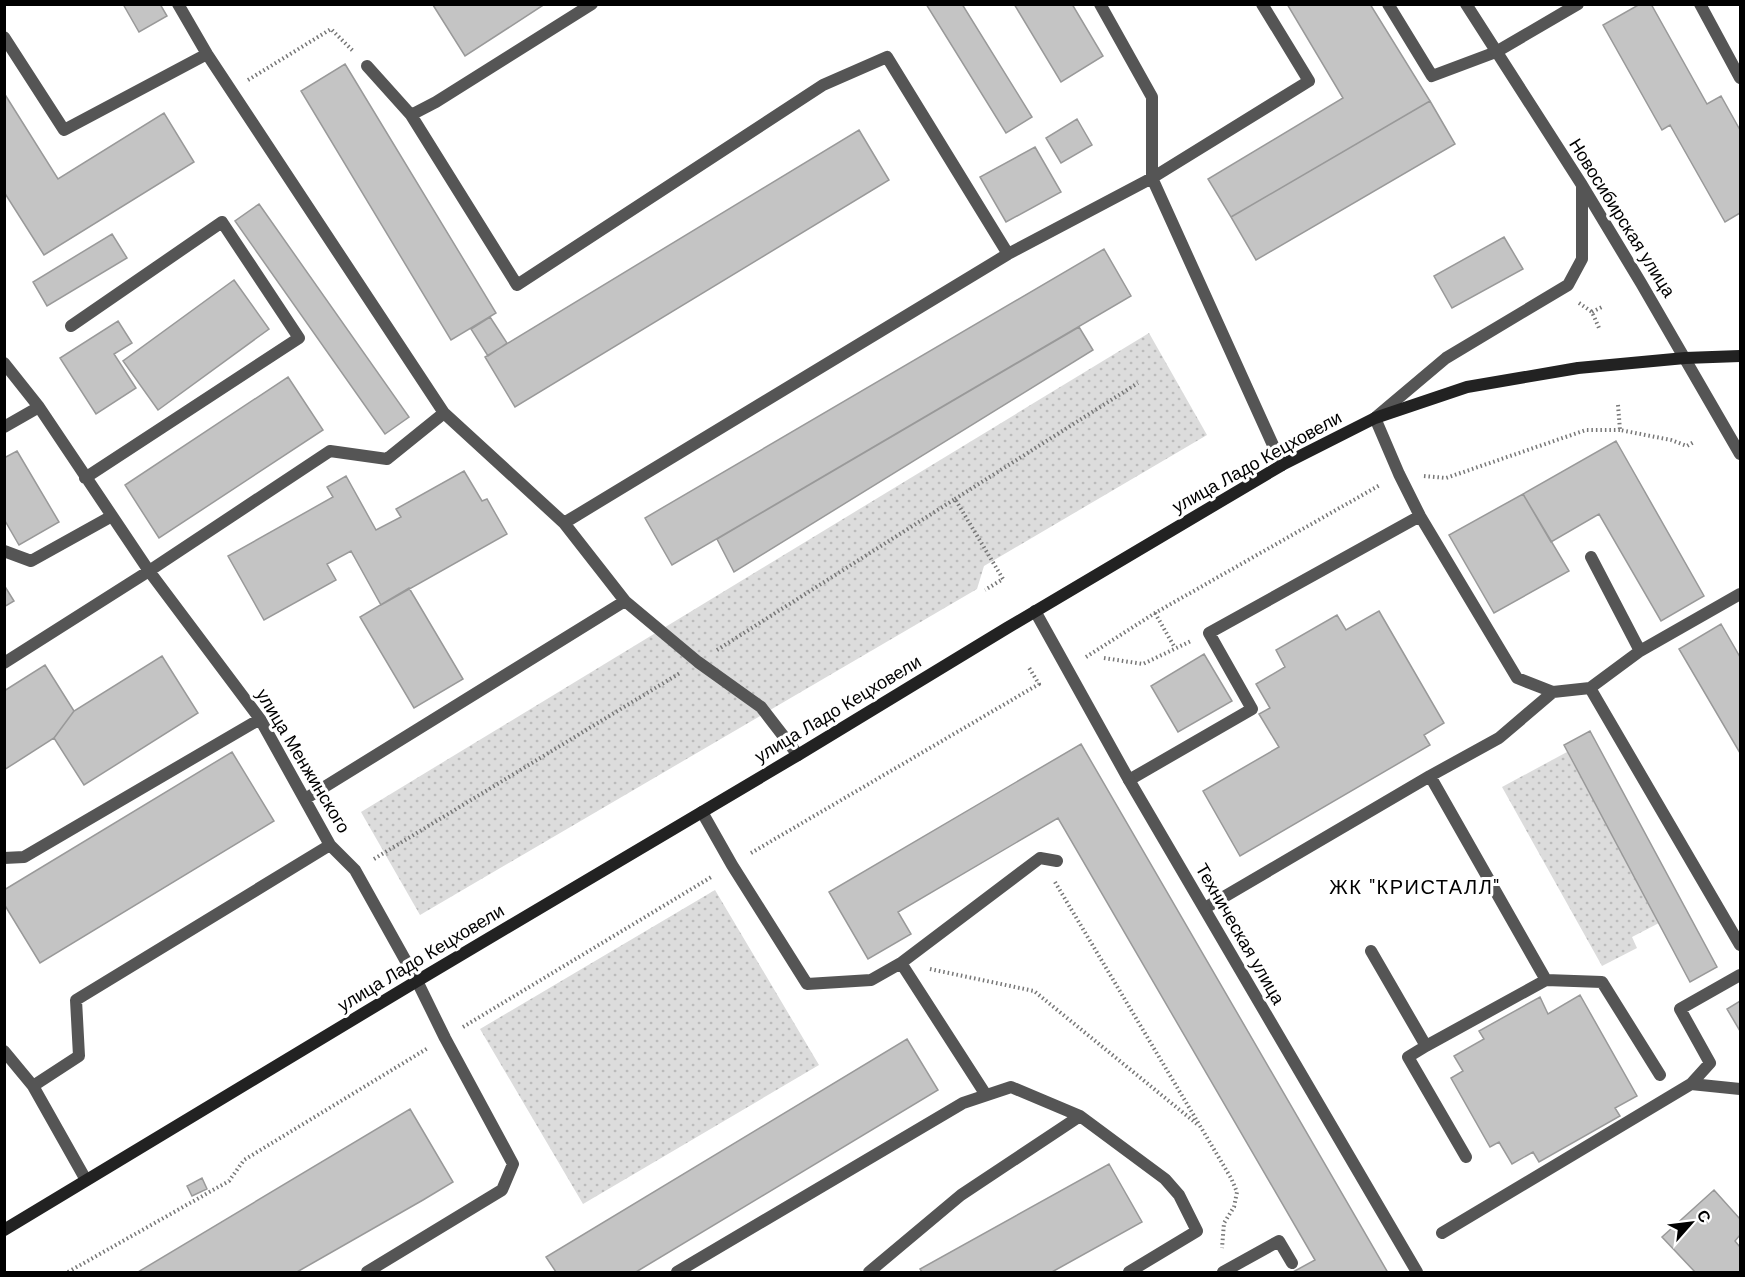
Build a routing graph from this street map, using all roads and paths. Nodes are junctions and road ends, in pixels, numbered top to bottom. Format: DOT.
graph roads {
  1 [pos="178,4"];
  2 [pos="592,4"];
  3 [pos="1100,4"];
  4 [pos="1262,4"];
  5 [pos="1388,4"];
  6 [pos="1466,4"];
  7 [pos="1578,4"];
  8 [pos="1700,4"];
  9 [pos="4,37"];
  10 [pos="1496,52"];
  11 [pos="207,54"];
  12 [pos="367,66"];
  13 [pos="1740,78"];
  14 [pos="232,90"];
  15 [pos="411,115"];
  16 [pos="1152,178"];
  17 [pos="1582,185"];
  18 [pos="1008,254"];
  19 [pos="1579,302"];
  20 [pos="1604,306"];
  21 [pos="1592,312"];
  22 [pos="71,326"];
  23 [pos="1599,328"];
  24 [pos="1740,356"];
  25 [pos="1685,358"];
  26 [pos="4,363"];
  27 [pos="1138,383"];
  28 [pos="1618,405"];
  29 [pos="39,407"];
  30 [pos="444,412"];
  31 [pos="1375,418"];
  32 [pos="4,427"];
  33 [pos="1620,430"];
  34 [pos="1694,442"];
  35 [pos="1740,454"];
  36 [pos="1282,465"];
  37 [pos="1400,474"];
  38 [pos="85,478"];
  39 [pos="1381,484"];
  40 [pos="955,499"];
  41 [pos="112,516"];
  42 [pos="1420,516"];
  43 [pos="564,523"];
  44 [pos="4,551"];
  45 [pos="1591,557"];
  46 [pos="149,571"];
  47 [pos="985,591"];
  48 [pos="1740,595"];
  49 [pos="625,601"];
  50 [pos="1035,611"];
  51 [pos="1155,613"];
  52 [pos="1209,633"];
  53 [pos="1175,648"];
  54 [pos="1640,651"];
  55 [pos="1086,657"];
  56 [pos="1104,658"];
  57 [pos="698,662"];
  58 [pos="4,663"];
  59 [pos="1028,666"];
  60 [pos="1590,688"];
  61 [pos="1553,692"];
  62 [pos="260,719"];
  63 [pos="798,755"];
  64 [pos="1430,776"];
  65 [pos="1130,780"];
  66 [pos="304,799"];
  67 [pos="702,812"];
  68 [pos="330,845"];
  69 [pos="744,857"];
  70 [pos="4,858"];
  71 [pos="1040,858"];
  72 [pos="1057,861"];
  73 [pos="355,870"];
  74 [pos="718,873"];
  75 [pos="1204,908"];
  76 [pos="1740,945"];
  77 [pos="1371,951"];
  78 [pos="901,963"];
  79 [pos="1740,975"];
  80 [pos="1546,980"];
  81 [pos="417,981"];
  82 [pos="465,1026"];
  83 [pos="1426,1046"];
  84 [pos="427,1049"];
  85 [pos="4,1051"];
  86 [pos="1660,1075"];
  87 [pos="1691,1084"];
  88 [pos="33,1086"];
  89 [pos="1740,1089"];
  90 [pos="986,1095"];
  91 [pos="1080,1116"];
  92 [pos="1200,1127"];
  93 [pos="1466,1157"];
  94 [pos="87,1180"];
  95 [pos="4,1230"];
  96 [pos="1442,1233"];
  97 [pos="1221,1253"];
  98 [pos="1292,1263"];
  99 [pos="68,1272"];
  100 [pos="367,1272"];
  101 [pos="677,1272"];
  102 [pos="869,1272"];
  103 [pos="1129,1272"];
  104 [pos="1223,1272"];
  105 [pos="1417,1272"];
  1 -- 11 [label="street"];
  2 -- 15 [label="street"];
  3 -- 16 [label="street"];
  4 -- 16 [label="street"];
  5 -- 10 [label="street"];
  6 -- 10 [label="street, Новосибирская улица"];
  7 -- 10 [label="street"];
  8 -- 13 [label="street"];
  9 -- 11 [label="street"];
  10 -- 17 [label="street, Новосибирская улица"];
  11 -- 14 [label="street"];
  12 -- 14 [label="path"];
  12 -- 15 [label="street"];
  14 -- 30 [label="street"];
  15 -- 18 [label="street"];
  16 -- 18 [label="street"];
  16 -- 36 [label="street"];
  17 -- 25 [label="street, Новосибирская улица"];
  17 -- 31 [label="street"];
  18 -- 43 [label="street"];
  19 -- 21 [label="path"];
  20 -- 21 [label="path"];
  21 -- 23 [label="path"];
  22 -- 38 [label="street"];
  24 -- 25 [label="main road, улица Ладо Кецховели"];
  25 -- 31 [label="main road, улица Ладо Кецховели"];
  25 -- 35 [label="street, Новосибирская улица"];
  26 -- 29 [label="street, улица Менжинского"];
  27 -- 40 [label="path"];
  28 -- 33 [label="path"];
  29 -- 32 [label="street"];
  29 -- 38 [label="street, улица Менжинского"];
  30 -- 43 [label="street"];
  30 -- 46 [label="street"];
  31 -- 36 [label="main road, улица Ладо Кецховели"];
  31 -- 37 [label="street"];
  33 -- 34 [label="path"];
  33 -- 37 [label="path"];
  36 -- 50 [label="main road, улица Ладо Кецховели"];
  37 -- 42 [label="street"];
  38 -- 41 [label="street, улица Менжинского"];
  39 -- 51 [label="path"];
  40 -- 47 [label="path"];
  40 -- 57 [label="path"];
  41 -- 44 [label="street"];
  41 -- 46 [label="street, улица Менжинского"];
  42 -- 52 [label="street"];
  42 -- 61 [label="street"];
  43 -- 49 [label="street"];
  45 -- 54 [label="street"];
  46 -- 58 [label="street"];
  46 -- 62 [label="street, улица Менжинского"];
  48 -- 54 [label="street"];
  49 -- 57 [label="street"];
  49 -- 66 [label="street"];
  50 -- 63 [label="main road, улица Ладо Кецховели"];
  50 -- 65 [label="street, Техническая улица"];
  51 -- 53 [label="path"];
  51 -- 55 [label="path"];
  52 -- 53 [label="path"];
  52 -- 65 [label="street"];
  53 -- 56 [label="path"];
  54 -- 60 [label="street"];
  57 -- 63 [label="street"];
  57 -- 73 [label="path"];
  59 -- 69 [label="path"];
  60 -- 61 [label="street"];
  60 -- 76 [label="street"];
  61 -- 64 [label="street"];
  62 -- 66 [label="street, улица Менжинского"];
  62 -- 70 [label="street"];
  63 -- 67 [label="main road, улица Ладо Кецховели"];
  64 -- 75 [label="street"];
  64 -- 80 [label="street"];
  65 -- 75 [label="street, Техническая улица"];
  66 -- 68 [label="street, улица Менжинского"];
  67 -- 78 [label="street"];
  67 -- 81 [label="main road, улица Ладо Кецховели"];
  68 -- 73 [label="street, улица Менжинского"];
  68 -- 88 [label="street"];
  71 -- 72 [label="street"];
  71 -- 78 [label="street"];
  71 -- 92 [label="path"];
  73 -- 81 [label="street, улица Менжинского"];
  74 -- 82 [label="path"];
  75 -- 105 [label="street, Техническая улица"];
  77 -- 83 [label="street"];
  78 -- 90 [label="street"];
  78 -- 92 [label="path"];
  79 -- 87 [label="street"];
  80 -- 83 [label="street"];
  80 -- 86 [label="street"];
  81 -- 94 [label="main road, улица Ладо Кецховели"];
  81 -- 100 [label="street, улица Менжинского"];
  83 -- 93 [label="street"];
  84 -- 99 [label="path"];
  85 -- 88 [label="street"];
  87 -- 89 [label="street"];
  87 -- 96 [label="street"];
  88 -- 94 [label="street"];
  90 -- 91 [label="street"];
  90 -- 101 [label="street"];
  91 -- 102 [label="street"];
  91 -- 103 [label="street"];
  92 -- 97 [label="path"];
  94 -- 95 [label="main road, улица Ладо Кецховели"];
  98 -- 104 [label="street"];
}
